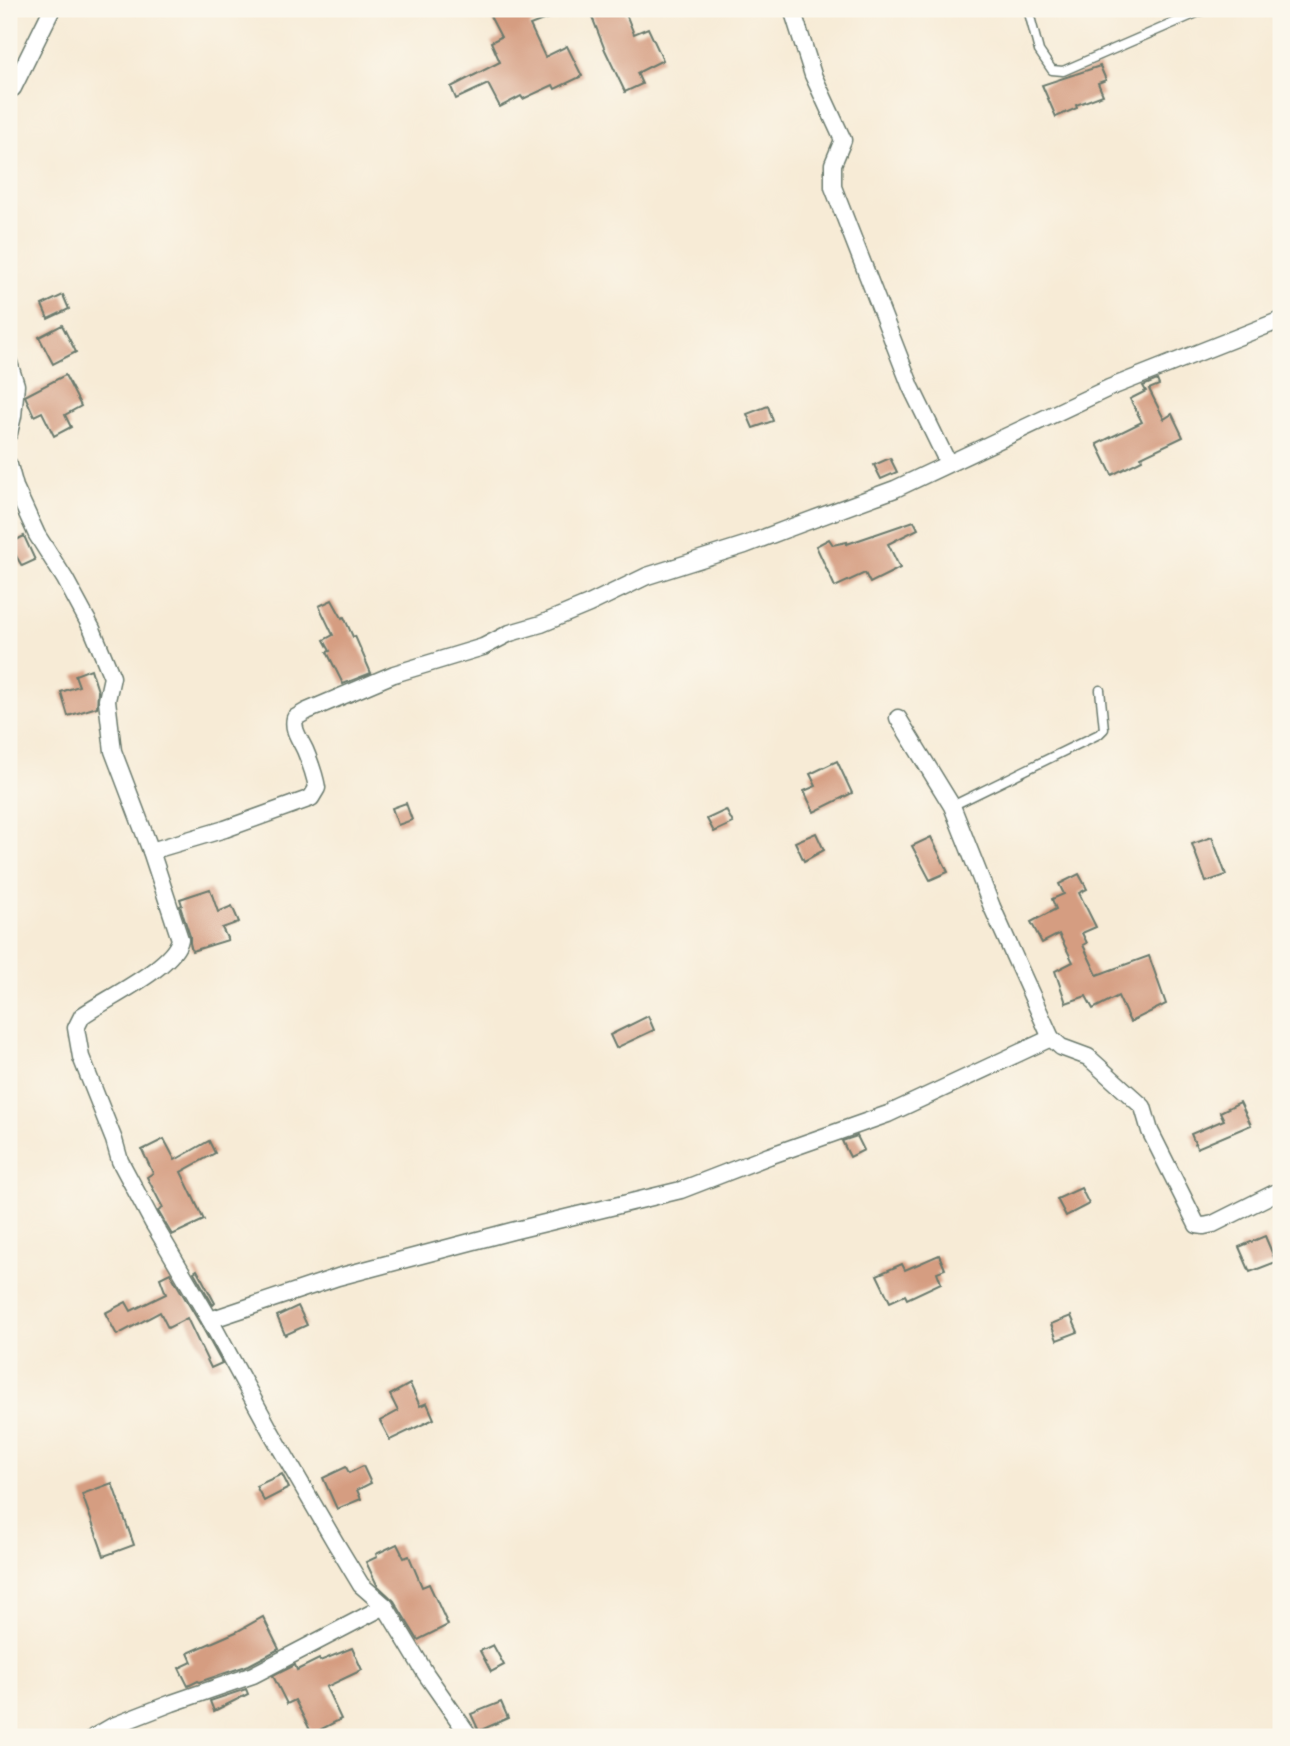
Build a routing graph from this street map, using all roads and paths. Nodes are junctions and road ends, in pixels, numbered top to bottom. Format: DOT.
graph roads {
  1 [pos="52,9"];
  2 [pos="792,9"];
  3 [pos="1028,9"];
  4 [pos="1206,9"];
  5 [pos="9,89"];
  6 [pos="1281,320"];
  7 [pos="9,363"];
  8 [pos="9,433"];
  9 [pos="948,463"];
  10 [pos="9,465"];
  11 [pos="1100,690"];
  12 [pos="898,718"];
  13 [pos="952,806"];
  14 [pos="151,851"];
  15 [pos="1051,1038"];
  16 [pos="1281,1191"];
  17 [pos="210,1320"];
  18 [pos="385,1606"];
  19 [pos="94,1737"];
  20 [pos="470,1737"];
  1 -- 5 [label="street"];
  2 -- 9 [label="street"];
  3 -- 4 [label="lane"];
  6 -- 9 [label="street"];
  7 -- 8 [label="street"];
  9 -- 14 [label="street"];
  10 -- 14 [label="street"];
  11 -- 13 [label="lane"];
  12 -- 13 [label="street"];
  13 -- 15 [label="street"];
  14 -- 17 [label="street"];
  15 -- 16 [label="street"];
  15 -- 17 [label="street"];
  17 -- 18 [label="street"];
  18 -- 19 [label="street"];
  18 -- 20 [label="street"];
}
